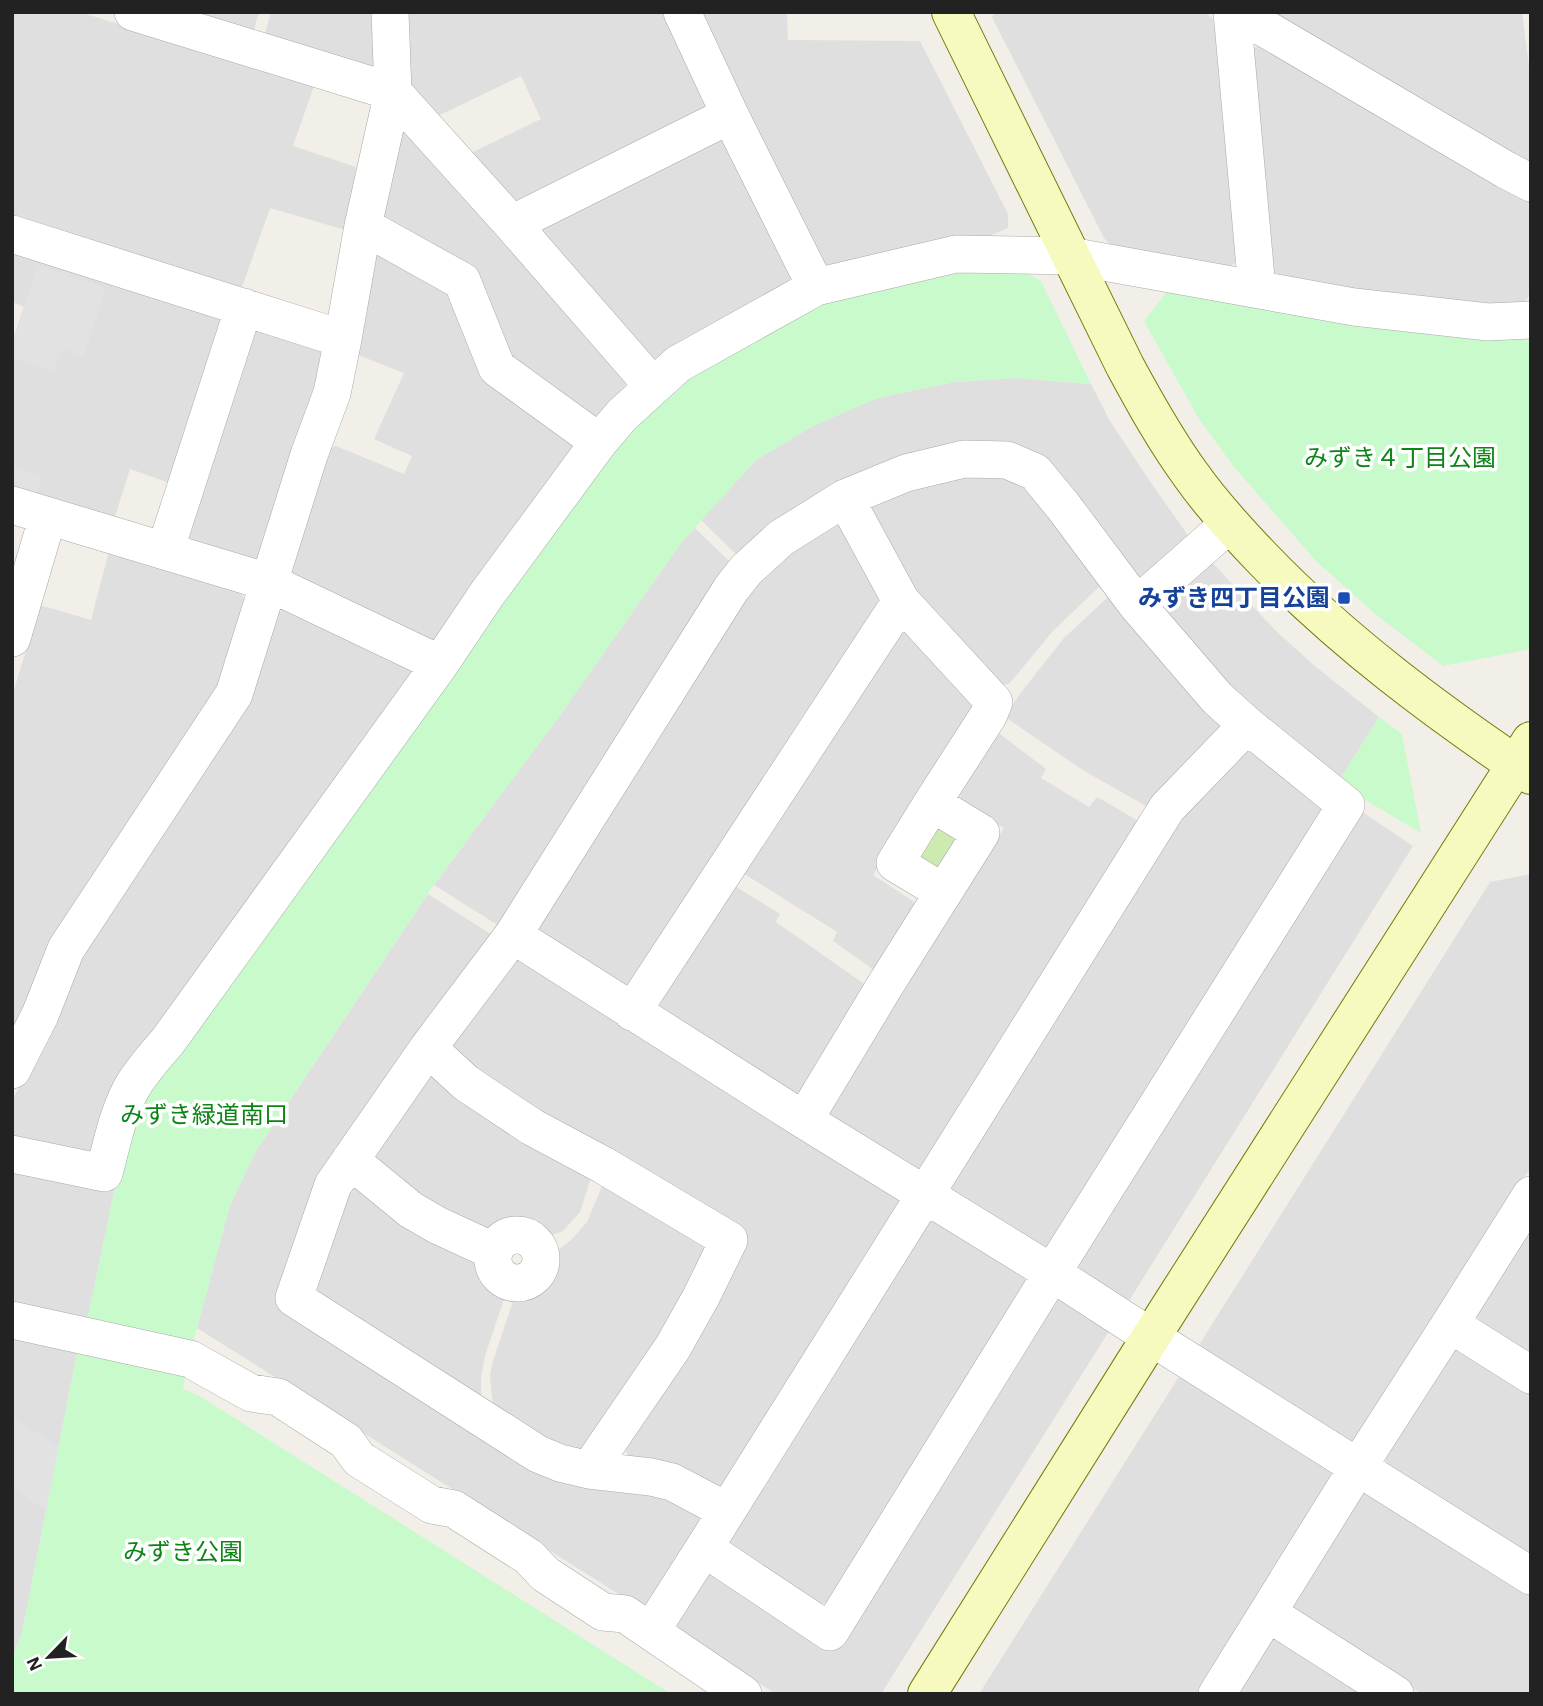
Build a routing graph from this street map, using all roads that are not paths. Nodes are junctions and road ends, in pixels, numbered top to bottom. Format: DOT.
graph roads {
  1 [pos="134,12"];
  2 [pos="390,12"];
  3 [pos="682,12"];
  4 [pos="951,12"];
  5 [pos="1234,12"];
  6 [pos="393,92"];
  7 [pos="730,115"];
  8 [pos="1531,183"];
  9 [pos="512,224"];
  10 [pos="363,226"];
  11 [pos="12,234"];
  12 [pos="1070,256"];
  13 [pos="816,287"];
  14 [pos="1257,289"];
  15 [pos="244,307"];
  16 [pos="1531,320"];
  17 [pos="344,339"];
  18 [pos="653,386"];
  19 [pos="599,442"];
  20 [pos="845,498"];
  21 [pos="12,505"];
  22 [pos="48,516"];
  23 [pos="1229,524"];
  24 [pos="165,551"];
  25 [pos="268,582"];
  26 [pos="901,601"];
  27 [pos="1137,606"];
  28 [pos="12,636"];
  29 [pos="440,664"];
  30 [pos="1247,725"];
  31 [pos="1526,760"];
  32 [pos="932,803"];
  33 [pos="943,892"];
  34 [pos="513,934"];
  35 [pos="632,1012"];
  36 [pos="428,1048"];
  37 [pos="12,1070"];
  38 [pos="804,1121"];
  39 [pos="12,1154"];
  40 [pos="349,1160"];
  41 [pos="925,1195"];
  42 [pos="1531,1195"];
  43 [pos="493,1251"];
  44 [pos="1052,1273"];
  45 [pos="12,1320"];
  46 [pos="1450,1324"];
  47 [pos="1151,1337"];
  48 [pos="1531,1375"];
  49 [pos="1358,1467"];
  50 [pos="589,1470"];
  51 [pos="727,1511"];
  52 [pos="704,1548"];
  53 [pos="1531,1576"];
  54 [pos="1268,1613"];
  55 [pos="651,1631"];
  56 [pos="743,1694"];
  57 [pos="927,1694"];
  58 [pos="1217,1694"];
  59 [pos="1395,1694"];
  1 -- 6 [label="street"];
  2 -- 6 [label="street"];
  3 -- 7 [label="street"];
  4 -- 12 [label="street"];
  5 -- 8 [label="street"];
  5 -- 14 [label="street"];
  6 -- 9 [label="street"];
  6 -- 10 [label="street"];
  7 -- 9 [label="street"];
  7 -- 13 [label="street"];
  9 -- 18 [label="street"];
  10 -- 17 [label="street"];
  10 -- 19 [label="street"];
  11 -- 15 [label="street"];
  12 -- 13 [label="street"];
  12 -- 14 [label="street"];
  12 -- 23 [label="street"];
  13 -- 18 [label="street"];
  14 -- 16 [label="street"];
  15 -- 17 [label="street"];
  15 -- 24 [label="street"];
  17 -- 25 [label="street"];
  18 -- 19 [label="street"];
  19 -- 29 [label="street"];
  20 -- 26 [label="street"];
  20 -- 27 [label="street"];
  20 -- 34 [label="street"];
  21 -- 22 [label="street"];
  22 -- 24 [label="street"];
  22 -- 28 [label="street"];
  23 -- 27 [label="street"];
  23 -- 31 [label="street"];
  24 -- 25 [label="street"];
  25 -- 29 [label="street"];
  25 -- 37 [label="street"];
  26 -- 32 [label="street"];
  26 -- 35 [label="street"];
  27 -- 30 [label="street"];
  29 -- 39 [label="street"];
  30 -- 41 [label="street"];
  30 -- 44 [label="street"];
  31 -- 47 [label="street"];
  32 -- 33 [label="street"];
  32 -- 33 [label="street"];
  33 -- 38 [label="street"];
  34 -- 35 [label="street"];
  34 -- 36 [label="street"];
  35 -- 38 [label="street"];
  36 -- 40 [label="street"];
  36 -- 50 [label="street"];
  38 -- 41 [label="street"];
  40 -- 43 [label="street"];
  40 -- 50 [label="street"];
  41 -- 44 [label="street"];
  41 -- 51 [label="street"];
  42 -- 46 [label="street"];
  44 -- 47 [label="street"];
  44 -- 52 [label="street"];
  45 -- 55 [label="street"];
  46 -- 48 [label="street"];
  46 -- 49 [label="street"];
  47 -- 49 [label="street"];
  47 -- 57 [label="street"];
  49 -- 53 [label="street"];
  49 -- 54 [label="street"];
  50 -- 51 [label="street"];
  51 -- 52 [label="street"];
  52 -- 55 [label="street"];
  54 -- 58 [label="street"];
  54 -- 59 [label="street"];
  55 -- 56 [label="street"];
}
